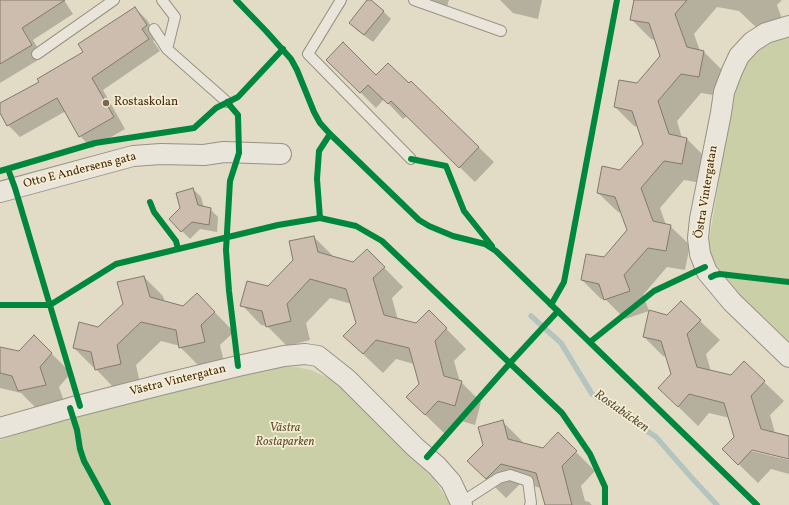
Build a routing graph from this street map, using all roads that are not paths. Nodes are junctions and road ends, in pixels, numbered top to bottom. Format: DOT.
graph roads {
  1 [pos="114,0"];
  2 [pos="162,0"];
  3 [pos="341,0"];
  4 [pos="414,0"];
  5 [pos="789,26"];
  6 [pos="154,29"];
  7 [pos="501,31"];
  8 [pos="167,49"];
  9 [pos="37,54"];
  10 [pos="227,102"];
  11 [pos="281,154"];
  12 [pos="411,160"];
  13 [pos="0,192"];
  14 [pos="789,357"];
  15 [pos="0,428"];
  16 [pos="462,504"];
  17 [pos="530,505"];
  1 -- 9 [label="lane"];
  2 -- 8 [label="lane"];
  3 -- 12 [label="lane"];
  4 -- 7 [label="lane"];
  5 -- 14 [label="street, Östra Vintergatan"];
  6 -- 8 [label="lane"];
  8 -- 10 [label="lane"];
  11 -- 13 [label="street, Otto E Andersens gata"];
  15 -- 16 [label="street, Västra Vintergatan"];
  16 -- 17 [label="lane"];
}
